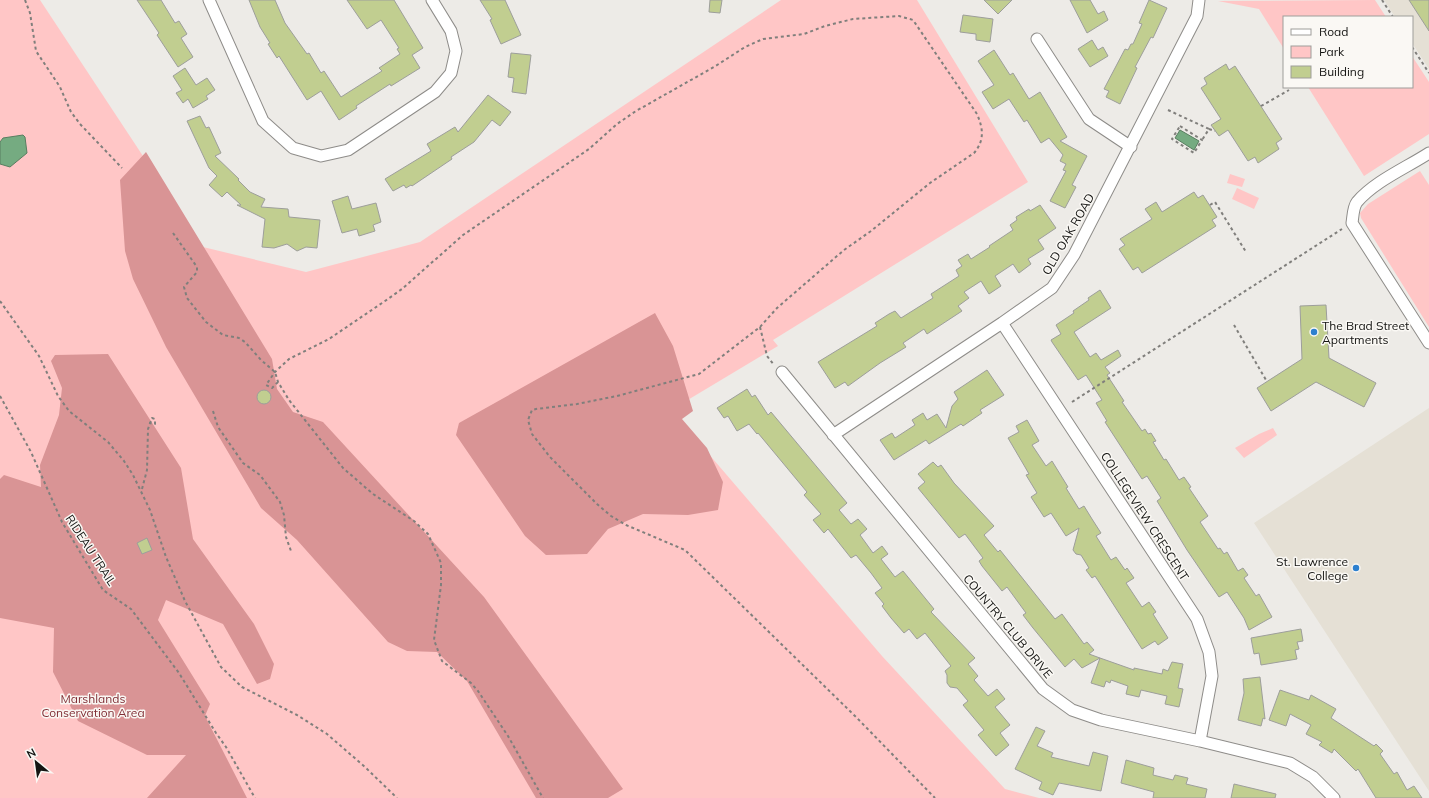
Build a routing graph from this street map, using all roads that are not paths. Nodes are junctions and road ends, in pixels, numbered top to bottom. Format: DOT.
graph roads {
  1 [pos="209,0"];
  2 [pos="432,0"];
  3 [pos="1200,0"];
  4 [pos="1036,39"];
  5 [pos="1131,147"];
  6 [pos="1429,153"];
  7 [pos="1002,323"];
  8 [pos="1429,343"];
  9 [pos="778,369"];
  10 [pos="833,435"];
  11 [pos="1200,741"];
  12 [pos="1334,798"];
  1 -- 2 [label="street"];
  3 -- 5 [label="street, OLD OAK ROAD"];
  4 -- 5 [label="street"];
  5 -- 7 [label="street, OLD OAK ROAD"];
  6 -- 8 [label="street"];
  7 -- 10 [label="street, OLD OAK ROAD"];
  7 -- 11 [label="street, COLLEGEVIEW CRESCENT"];
  9 -- 10 [label="street, COUNTRY CLUB DRIVE"];
  10 -- 11 [label="street, COUNTRY CLUB DRIVE"];
  11 -- 12 [label="street, COUNTRY CLUB DRIVE"];
}
